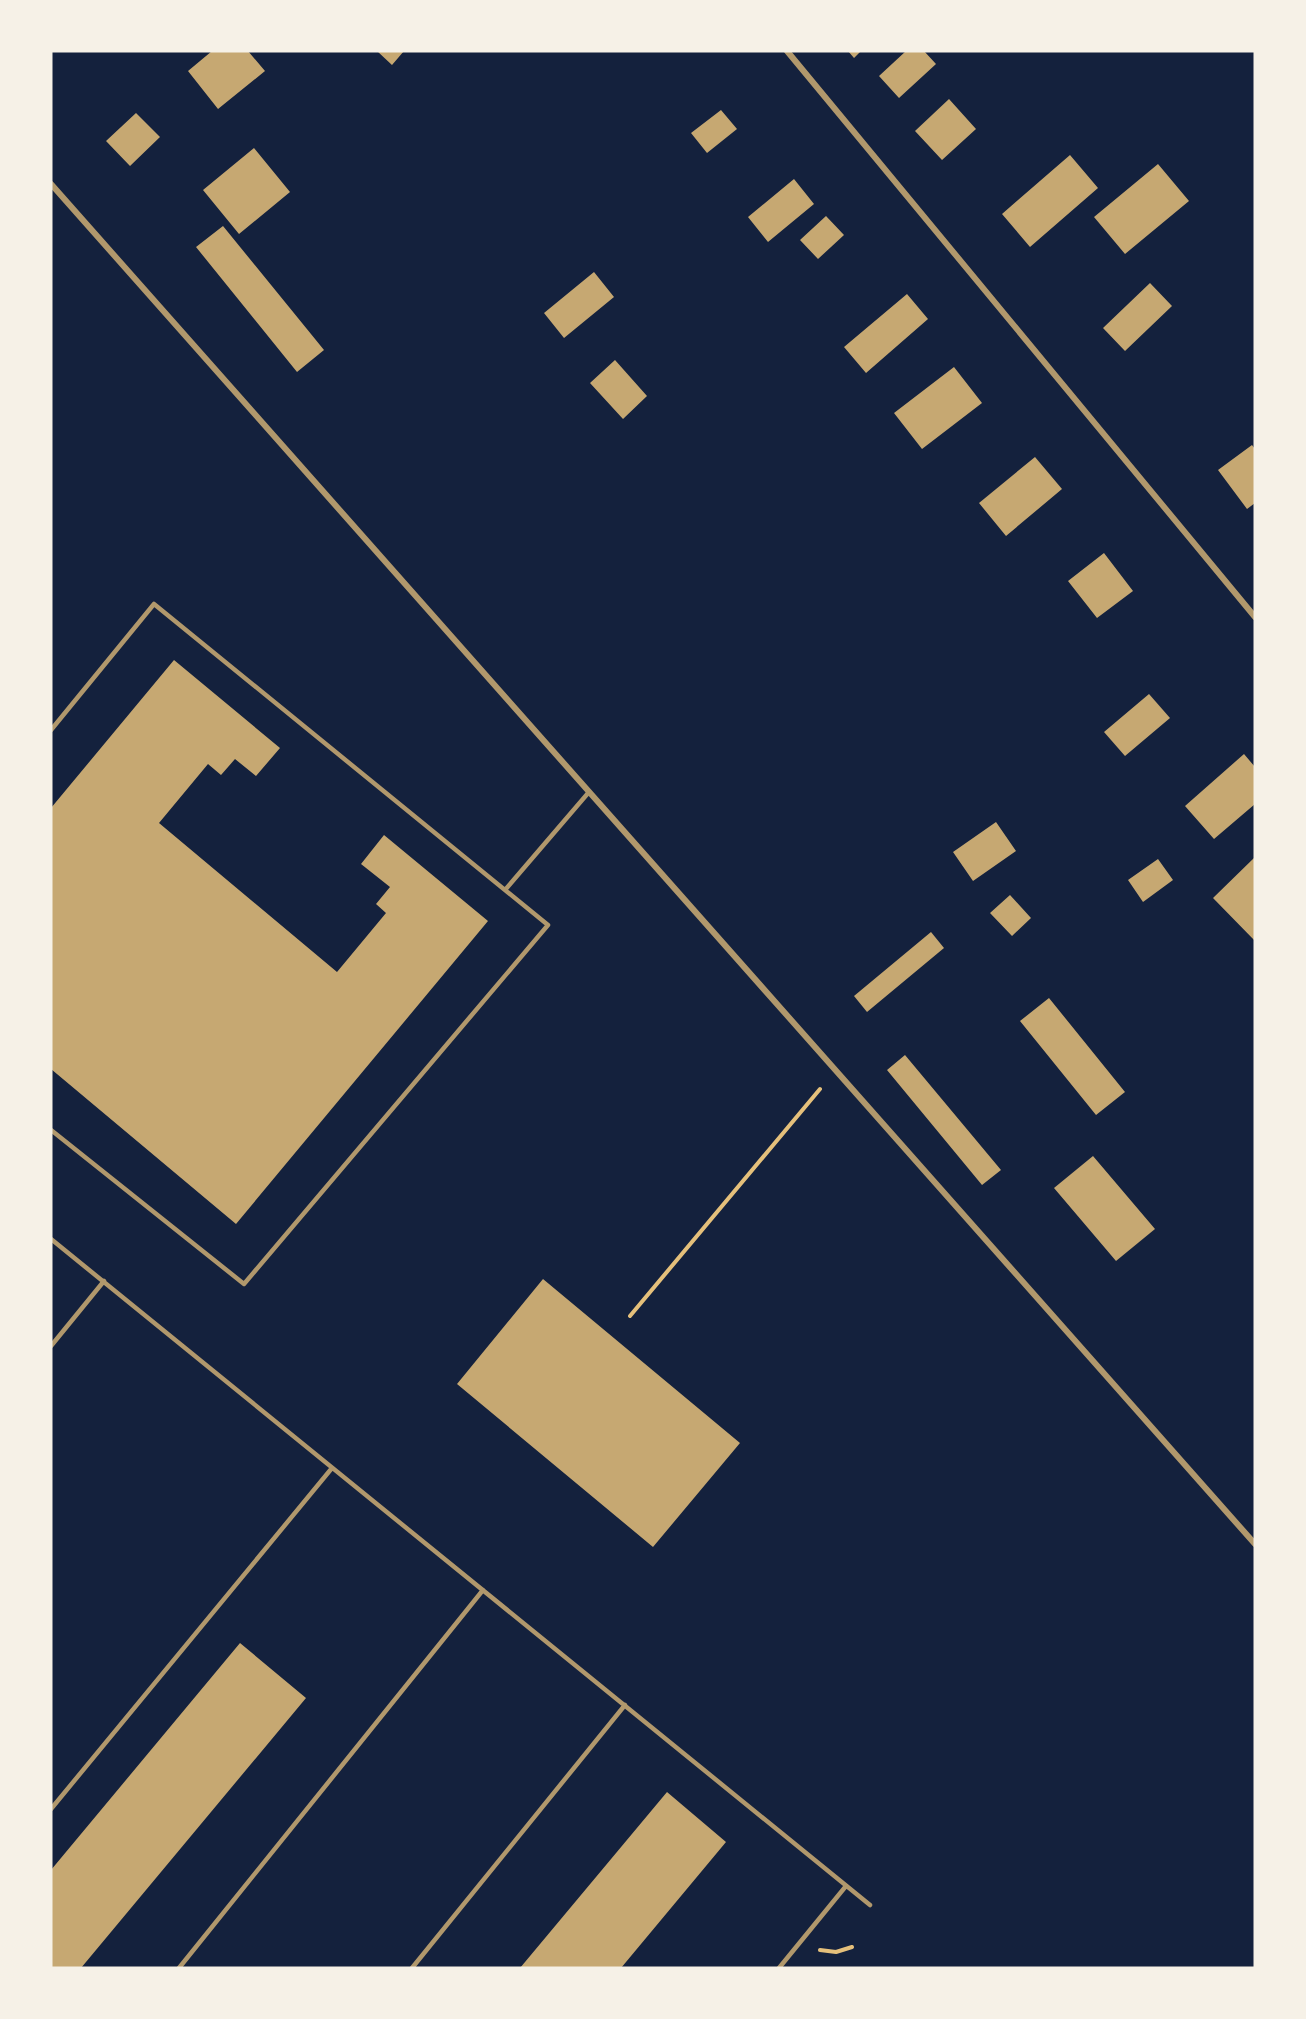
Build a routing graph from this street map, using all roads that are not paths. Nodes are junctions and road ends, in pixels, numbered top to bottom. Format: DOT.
graph roads {
  1 [pos="787,51"];
  2 [pos="51,184"];
  3 [pos="1255,617"];
  4 [pos="51,730"];
  5 [pos="589,792"];
  6 [pos="505,890"];
  7 [pos="51,1130"];
  8 [pos="51,1239"];
  9 [pos="104,1281"];
  10 [pos="51,1346"];
  11 [pos="332,1468"];
  12 [pos="1255,1544"];
  13 [pos="483,1590"];
  14 [pos="625,1705"];
  15 [pos="51,1809"];
  16 [pos="846,1886"];
  17 [pos="870,1905"];
  18 [pos="179,1968"];
  19 [pos="412,1968"];
  20 [pos="779,1968"];
  1 -- 3 [label="street"];
  2 -- 5 [label="street"];
  4 -- 6 [label="lane"];
  5 -- 6 [label="lane"];
  5 -- 12 [label="street"];
  6 -- 7 [label="lane"];
  8 -- 9 [label="lane"];
  9 -- 10 [label="lane"];
  9 -- 11 [label="lane"];
  11 -- 13 [label="lane"];
  11 -- 15 [label="lane"];
  13 -- 14 [label="lane"];
  13 -- 18 [label="lane"];
  14 -- 16 [label="lane"];
  14 -- 19 [label="lane"];
  16 -- 17 [label="lane"];
  16 -- 20 [label="lane"];
}
